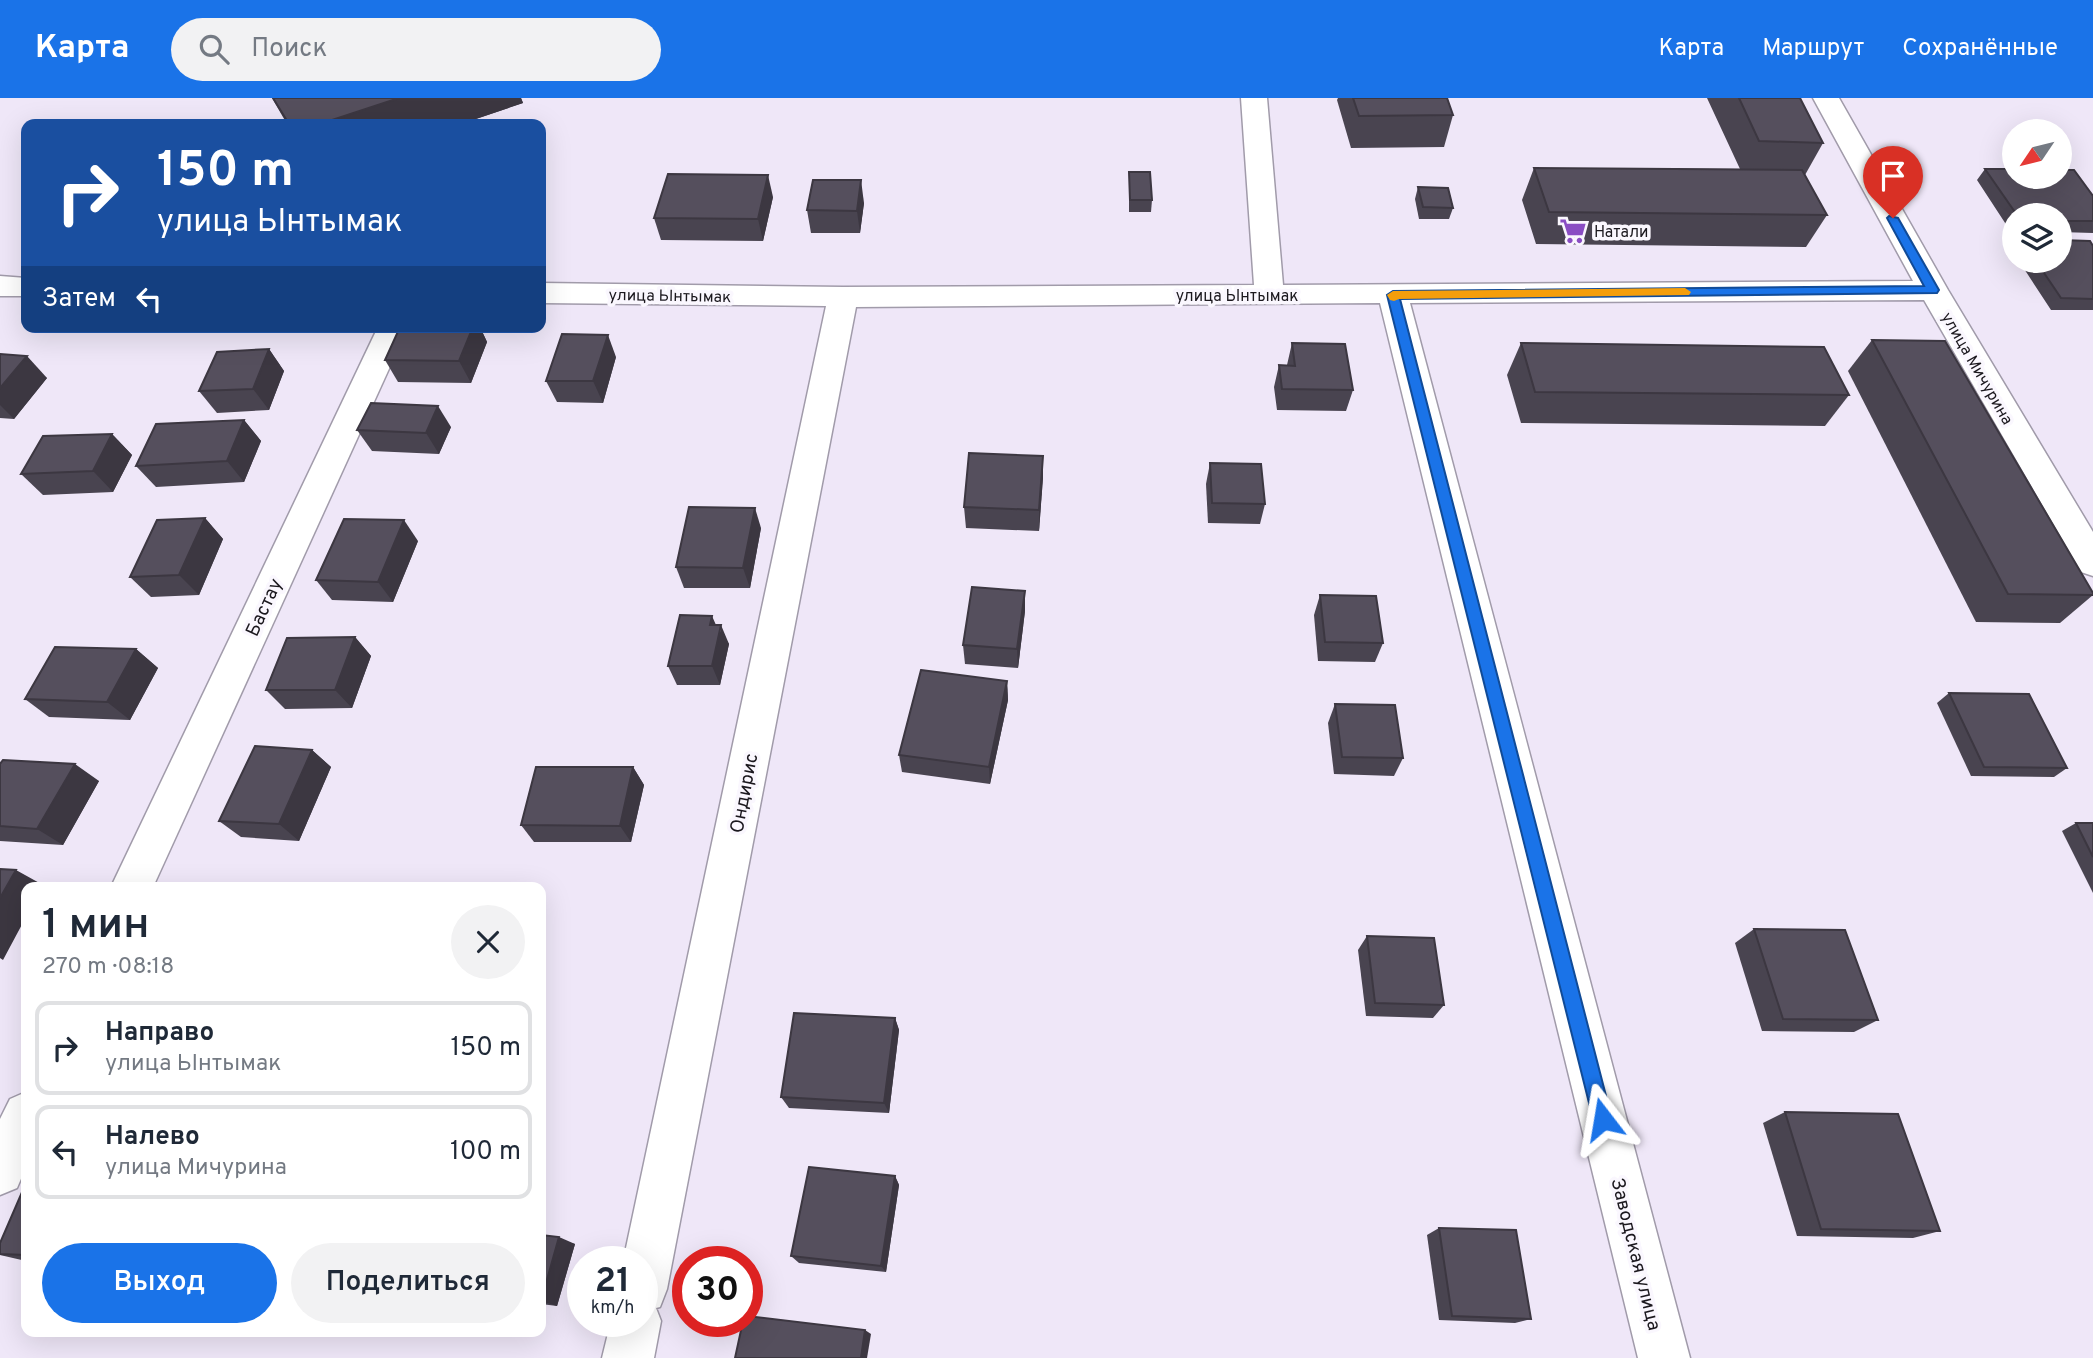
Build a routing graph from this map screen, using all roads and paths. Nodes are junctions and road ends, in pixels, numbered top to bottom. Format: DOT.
graph roads {
  1 [pos="1254,98"];
  2 [pos="1826,98"];
  3 [pos="0,286"];
  4 [pos="21,286"];
  5 [pos="1933,290"];
  6 [pos="546,293"];
  7 [pos="1269,295"];
  8 [pos="1393,295"];
  9 [pos="844,297"];
  10 [pos="390,333"];
  11 [pos="2093,562"];
  12 [pos="134,882"];
  13 [pos="21,1126"];
  14 [pos="0,1171"];
  15 [pos="651,1246"];
  16 [pos="633,1337"];
  17 [pos="628,1358"];
  18 [pos="1664,1358"];
  1 -- 7 [label="street"];
  2 -- 5 [label="street, улица Мичурина"];
  3 -- 4 [label="street"];
  5 -- 8 [label="street, улица Ынтымак"];
  5 -- 11 [label="street, улица Мичурина"];
  6 -- 9 [label="street, улица Ынтымак"];
  7 -- 8 [label="street, улица Ынтымак"];
  7 -- 9 [label="street, улица Ынтымак"];
  8 -- 18 [label="street, Заводская улица"];
  9 -- 15 [label="street, Ондирис"];
  10 -- 12 [label="street, Бастау"];
  13 -- 14 [label="street"];
  16 -- 17 [label="street"];
}
